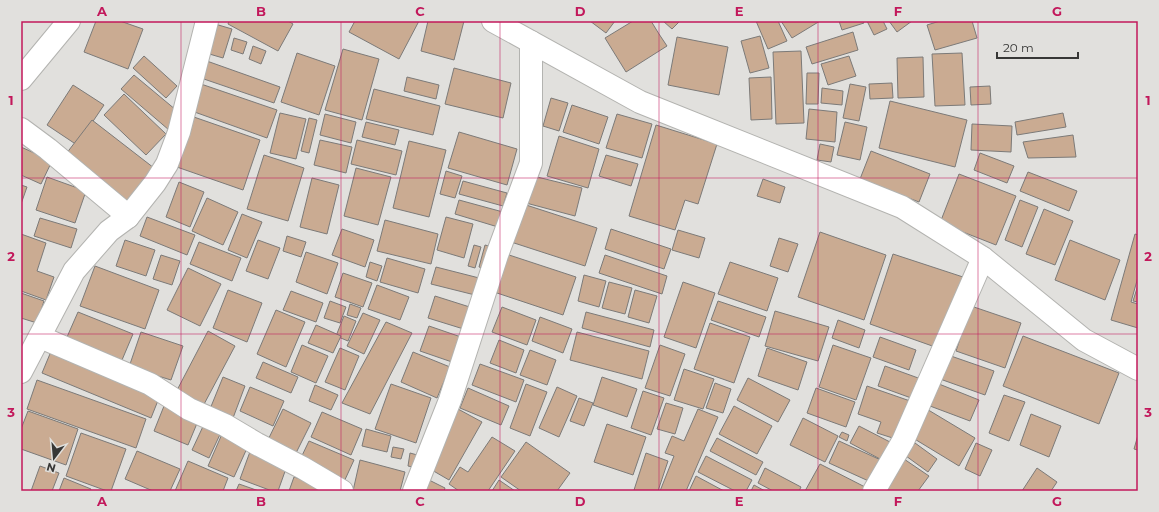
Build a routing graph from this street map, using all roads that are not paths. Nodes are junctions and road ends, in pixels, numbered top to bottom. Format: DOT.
graph roads {
  1 [pos="69,21"];
  2 [pos="207,21"];
  3 [pos="493,21"];
  4 [pos="531,42"];
  5 [pos="21,79"];
  6 [pos="21,129"];
  7 [pos="128,217"];
  8 [pos="983,258"];
  9 [pos="40,337"];
  10 [pos="1138,370"];
  11 [pos="21,372"];
  12 [pos="342,491"];
  13 [pos="414,491"];
  14 [pos="874,491"];
  1 -- 5 [label="street"];
  2 -- 7 [label="street"];
  3 -- 4 [label="street"];
  4 -- 8 [label="street"];
  4 -- 13 [label="street"];
  6 -- 7 [label="street"];
  7 -- 9 [label="street"];
  8 -- 10 [label="street"];
  8 -- 14 [label="street"];
  9 -- 11 [label="street"];
  9 -- 12 [label="street"];
}
